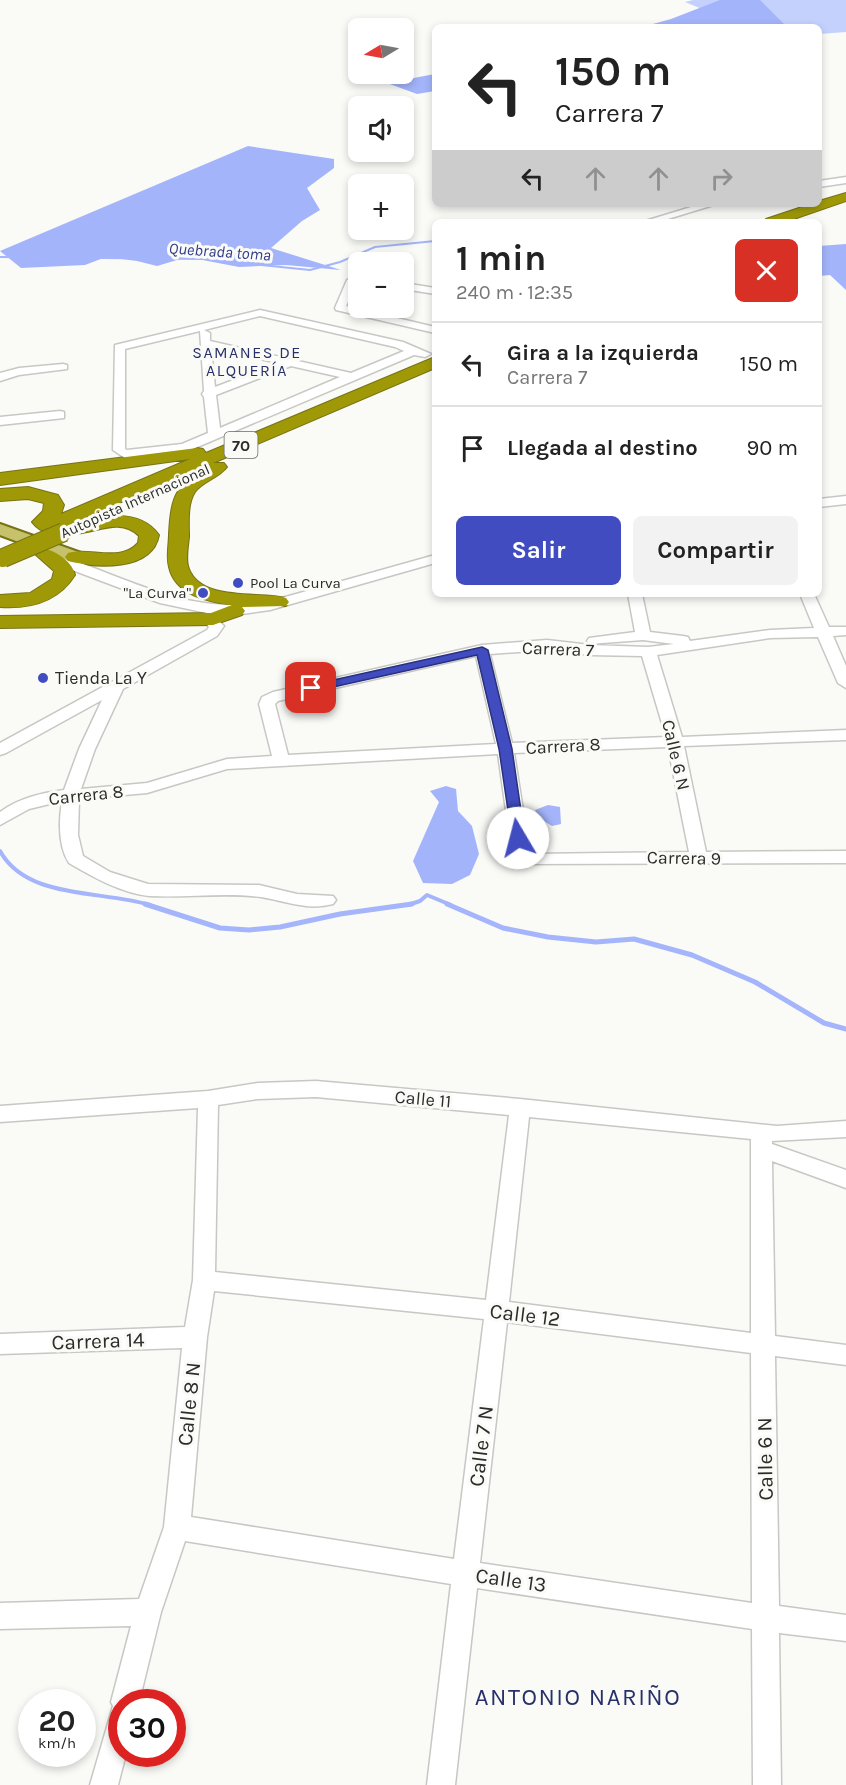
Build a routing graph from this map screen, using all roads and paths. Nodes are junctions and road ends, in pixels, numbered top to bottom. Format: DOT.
graph roads {
  1 [pos="846,180"];
  2 [pos="822,184"];
  3 [pos="846,197"];
  4 [pos="822,205"];
  5 [pos="846,205"];
  6 [pos="701,207"];
  7 [pos="816,207"];
  8 [pos="658,219"];
  9 [pos="780,219"];
  10 [pos="801,219"];
  11 [pos="414,288"];
  12 [pos="348,289"];
  13 [pos="432,291"];
  14 [pos="348,310"];
  15 [pos="383,318"];
  16 [pos="203,326"];
  17 [pos="432,329"];
  18 [pos="204,343"];
  19 [pos="430,353"];
  20 [pos="289,363"];
  21 [pos="63,367"];
  22 [pos="432,374"];
  23 [pos="0,377"];
  24 [pos="354,377"];
  25 [pos="208,394"];
  26 [pos="60,415"];
  27 [pos="0,421"];
  28 [pos="214,435"];
  29 [pos="258,437"];
  30 [pos="235,457"];
  31 [pos="0,479"];
  32 [pos="0,495"];
  33 [pos="846,500"];
  34 [pos="822,503"];
  35 [pos="56,528"];
  36 [pos="1,546"];
  37 [pos="46,555"];
  38 [pos="75,557"];
  39 [pos="432,560"];
  40 [pos="636,597"];
  41 [pos="808,597"];
  42 [pos="0,601"];
  43 [pos="279,602"];
  44 [pos="235,611"];
  45 [pos="209,619"];
  46 [pos="0,622"];
  47 [pos="846,631"];
  48 [pos="823,632"];
  49 [pos="646,644"];
  50 [pos="482,650"];
  51 [pos="846,683"];
  52 [pos="116,686"];
  53 [pos="846,735"];
  54 [pos="675,741"];
  55 [pos="505,749"];
  56 [pos="0,750"];
  57 [pos="281,759"];
  58 [pos="70,795"];
  59 [pos="0,820"];
  60 [pos="846,857"];
  61 [pos="699,859"];
  62 [pos="327,900"];
  63 [pos="208,1099"];
  64 [pos="520,1107"];
  65 [pos="0,1114"];
  66 [pos="846,1129"];
  67 [pos="761,1141"];
  68 [pos="846,1179"];
  69 [pos="204,1280"];
  70 [pos="498,1311"];
  71 [pos="195,1337"];
  72 [pos="0,1344"];
  73 [pos="763,1344"];
  74 [pos="846,1355"];
  75 [pos="177,1527"];
  76 [pos="465,1574"];
  77 [pos="148,1612"];
  78 [pos="0,1616"];
  79 [pos="767,1618"];
  80 [pos="846,1628"];
  81 [pos="128,1689"];
  82 [pos="109,1767"];
  83 [pos="104,1785"];
  84 [pos="441,1785"];
  85 [pos="767,1785"];
  1 -- 2 [label="street"];
  3 -- 4 [label="highway"];
  5 -- 10 [label="highway"];
  6 -- 8 [label="street"];
  7 -- 9 [label="highway"];
  11 -- 13 [label="street"];
  12 -- 14 [label="street"];
  15 -- 17 [label="street"];
  16 -- 18 [label="street"];
  16 -- 19 [label="street"];
  16 -- 28 [label="street"];
  18 -- 20 [label="street"];
  18 -- 25 [label="street"];
  19 -- 24 [label="street"];
  19 -- 29 [label="highway, Autopista Internacional / 70"];
  20 -- 24 [label="street"];
  20 -- 25 [label="street"];
  21 -- 23 [label="street"];
  22 -- 30 [label="highway, Autopista Internacional / 70"];
  24 -- 28 [label="street"];
  25 -- 28 [label="street"];
  26 -- 27 [label="street"];
  29 -- 31 [label="highway"];
  29 -- 35 [label="highway, Autopista Internacional / 70"];
  30 -- 35 [label="highway, Autopista Internacional / 70"];
  30 -- 43 [label="highway"];
  32 -- 35 [label="highway"];
  33 -- 34 [label="street"];
  35 -- 36 [label="highway, Autopista Internacional / 70, bridge"];
  35 -- 38 [label="highway"];
  36 -- 37 [label="main road"];
  36 -- 38 [label="main road"];
  37 -- 42 [label="highway"];
  37 -- 44 [label="street"];
  38 -- 43 [label="street"];
  39 -- 43 [label="street"];
  40 -- 49 [label="street, Calle 6 N"];
  41 -- 48 [label="street"];
  43 -- 44 [label="street"];
  44 -- 45 [label="highway"];
  45 -- 46 [label="highway"];
  45 -- 52 [label="street"];
  47 -- 48 [label="street, Carrera 7"];
  48 -- 49 [label="street, Carrera 7"];
  48 -- 51 [label="street"];
  49 -- 50 [label="street, Carrera 7"];
  49 -- 54 [label="street, Calle 6 N"];
  50 -- 55 [label="street"];
  50 -- 57 [label="street, Carrera 7"];
  52 -- 56 [label="street"];
  52 -- 58 [label="street"];
  53 -- 54 [label="street, Carrera 8"];
  54 -- 55 [label="street, Carrera 8"];
  54 -- 61 [label="street, Calle 6 N"];
  55 -- 57 [label="street, Carrera 8"];
  55 -- 61 [label="street, Carrera 9"];
  57 -- 58 [label="street, Carrera 8"];
  58 -- 59 [label="street, Carrera 8"];
  58 -- 62 [label="street"];
  60 -- 61 [label="street, Carrera 9"];
  63 -- 64 [label="street, Calle 11"];
  63 -- 65 [label="street, Calle 11"];
  63 -- 69 [label="street, Calle 8 N"];
  64 -- 67 [label="street, Calle 11"];
  64 -- 70 [label="street, Calle 7 N"];
  66 -- 67 [label="street, Calle 11"];
  67 -- 68 [label="street, Calle 11"];
  67 -- 73 [label="street, Calle 6 N"];
  69 -- 70 [label="street, Calle 12"];
  69 -- 71 [label="street, Calle 8 N"];
  70 -- 73 [label="street, Calle 12"];
  70 -- 76 [label="street, Calle 7 N"];
  71 -- 72 [label="street, Carrera 14"];
  71 -- 75 [label="street, Calle 8 N"];
  73 -- 74 [label="street, Calle 12"];
  73 -- 79 [label="street, Calle 6 N"];
  75 -- 76 [label="street, Calle 13"];
  75 -- 77 [label="street, Calle 8 N"];
  76 -- 79 [label="street, Calle 13"];
  76 -- 84 [label="street, Calle 7 N"];
  77 -- 78 [label="street"];
  77 -- 81 [label="street, Calle 8 N"];
  79 -- 80 [label="street, Calle 13"];
  79 -- 85 [label="street, Calle 6 N"];
  82 -- 83 [label="street"];
}
